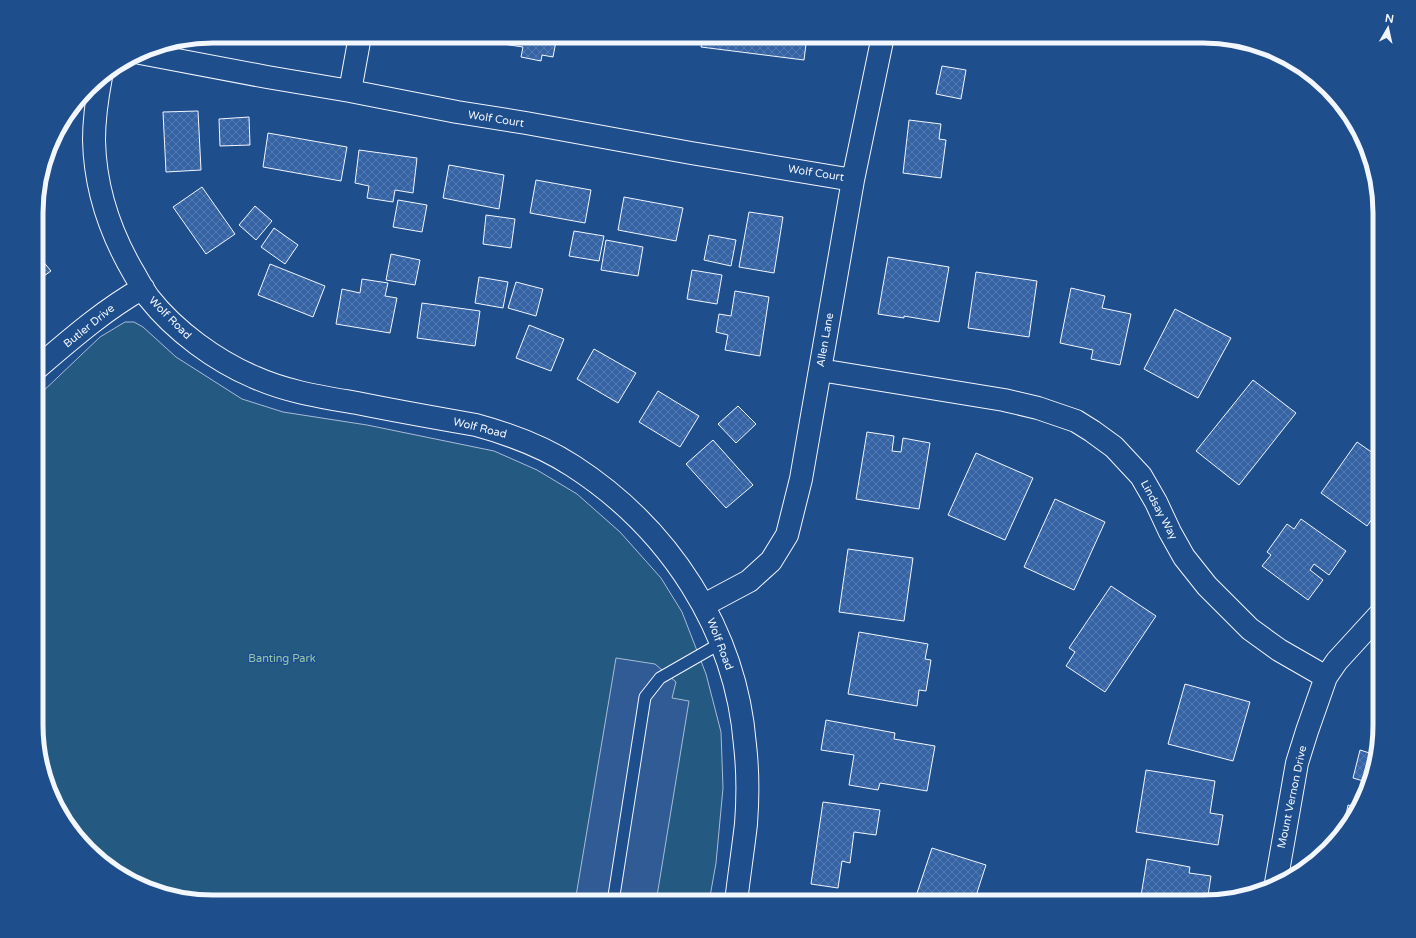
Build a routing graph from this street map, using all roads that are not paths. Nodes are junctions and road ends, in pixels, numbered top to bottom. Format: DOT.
graph roads {
  1 [pos="359,43"];
  2 [pos="882,43"];
  3 [pos="151,55"];
  4 [pos="100,86"];
  5 [pos="350,91"];
  6 [pos="853,180"];
  7 [pos="143,288"];
  8 [pos="43,364"];
  9 [pos="820,370"];
  10 [pos="704,605"];
  11 [pos="1373,622"];
  12 [pos="721,643"];
  13 [pos="1326,677"];
  14 [pos="1277,878"];
  15 [pos="614,895"];
  16 [pos="737,895"];
  1 -- 5 [label="street"];
  2 -- 6 [label="street, Allen Lane"];
  3 -- 5 [label="street, Wolf Court"];
  4 -- 7 [label="street, Wolf Road"];
  5 -- 6 [label="street, Wolf Court"];
  6 -- 9 [label="street, Allen Lane"];
  7 -- 8 [label="street, Butler Drive"];
  7 -- 10 [label="street, Wolf Road"];
  9 -- 10 [label="street, Allen Lane"];
  9 -- 13 [label="street, Lindsay Way"];
  10 -- 12 [label="street, Wolf Road"];
  11 -- 13 [label="street, Mount Vernon Drive"];
  12 -- 15 [label="lane"];
  12 -- 16 [label="street, Wolf Road"];
  13 -- 14 [label="street, Mount Vernon Drive"];
}
